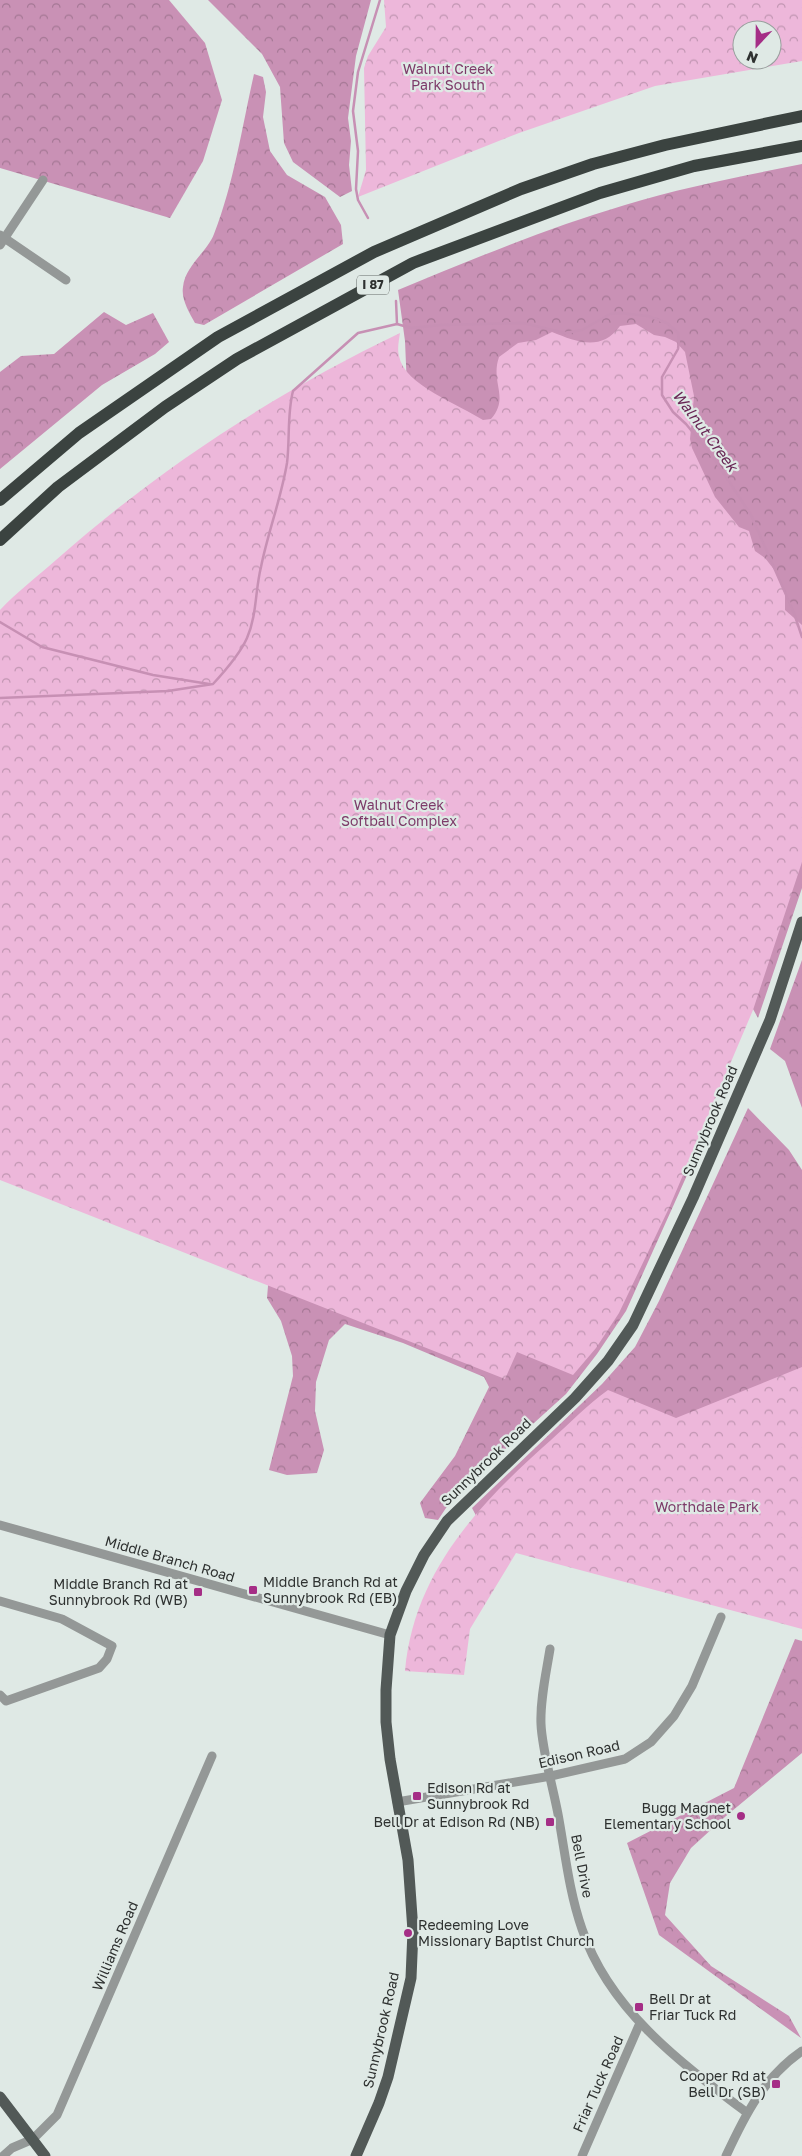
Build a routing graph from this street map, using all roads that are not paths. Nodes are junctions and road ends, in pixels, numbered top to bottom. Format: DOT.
graph roads {
  1 [pos="802,116"];
  2 [pos="802,146"];
  3 [pos="43,180"];
  4 [pos="1,239"];
  5 [pos="66,280"];
  6 [pos="0,500"];
  7 [pos="0,540"];
  8 [pos="802,922"];
  9 [pos="0,1525"];
  10 [pos="0,1601"];
  11 [pos="720,1617"];
  12 [pos="390,1634"];
  13 [pos="550,1649"];
  14 [pos="0,1695"];
  15 [pos="212,1756"];
  16 [pos="551,1776"];
  17 [pos="398,1802"];
  18 [pos="640,2023"];
  19 [pos="802,2051"];
  20 [pos="0,2097"];
  21 [pos="746,2112"];
  22 [pos="33,2139"];
  23 [pos="3,2156"];
  24 [pos="45,2156"];
  25 [pos="356,2156"];
  26 [pos="582,2156"];
  27 [pos="726,2156"];
  1 -- 6 [label="highway, I 87"];
  2 -- 7 [label="highway, I 87"];
  3 -- 4 [label="street"];
  4 -- 5 [label="street"];
  8 -- 12 [label="main road, Sunnybrook Road"];
  9 -- 12 [label="street, Middle Branch Road"];
  10 -- 14 [label="street"];
  11 -- 16 [label="street, Edison Road"];
  12 -- 17 [label="main road, Sunnybrook Road"];
  13 -- 16 [label="street, Bell Drive"];
  15 -- 22 [label="street, Williams Road"];
  16 -- 17 [label="street, Edison Road"];
  16 -- 18 [label="street, Bell Drive"];
  17 -- 25 [label="main road, Sunnybrook Road"];
  18 -- 21 [label="street, Bell Drive"];
  18 -- 26 [label="street, Friar Tuck Road"];
  19 -- 21 [label="street"];
  20 -- 22 [label="main road"];
  21 -- 27 [label="street"];
  22 -- 23 [label="street"];
  22 -- 24 [label="main road"];
}
